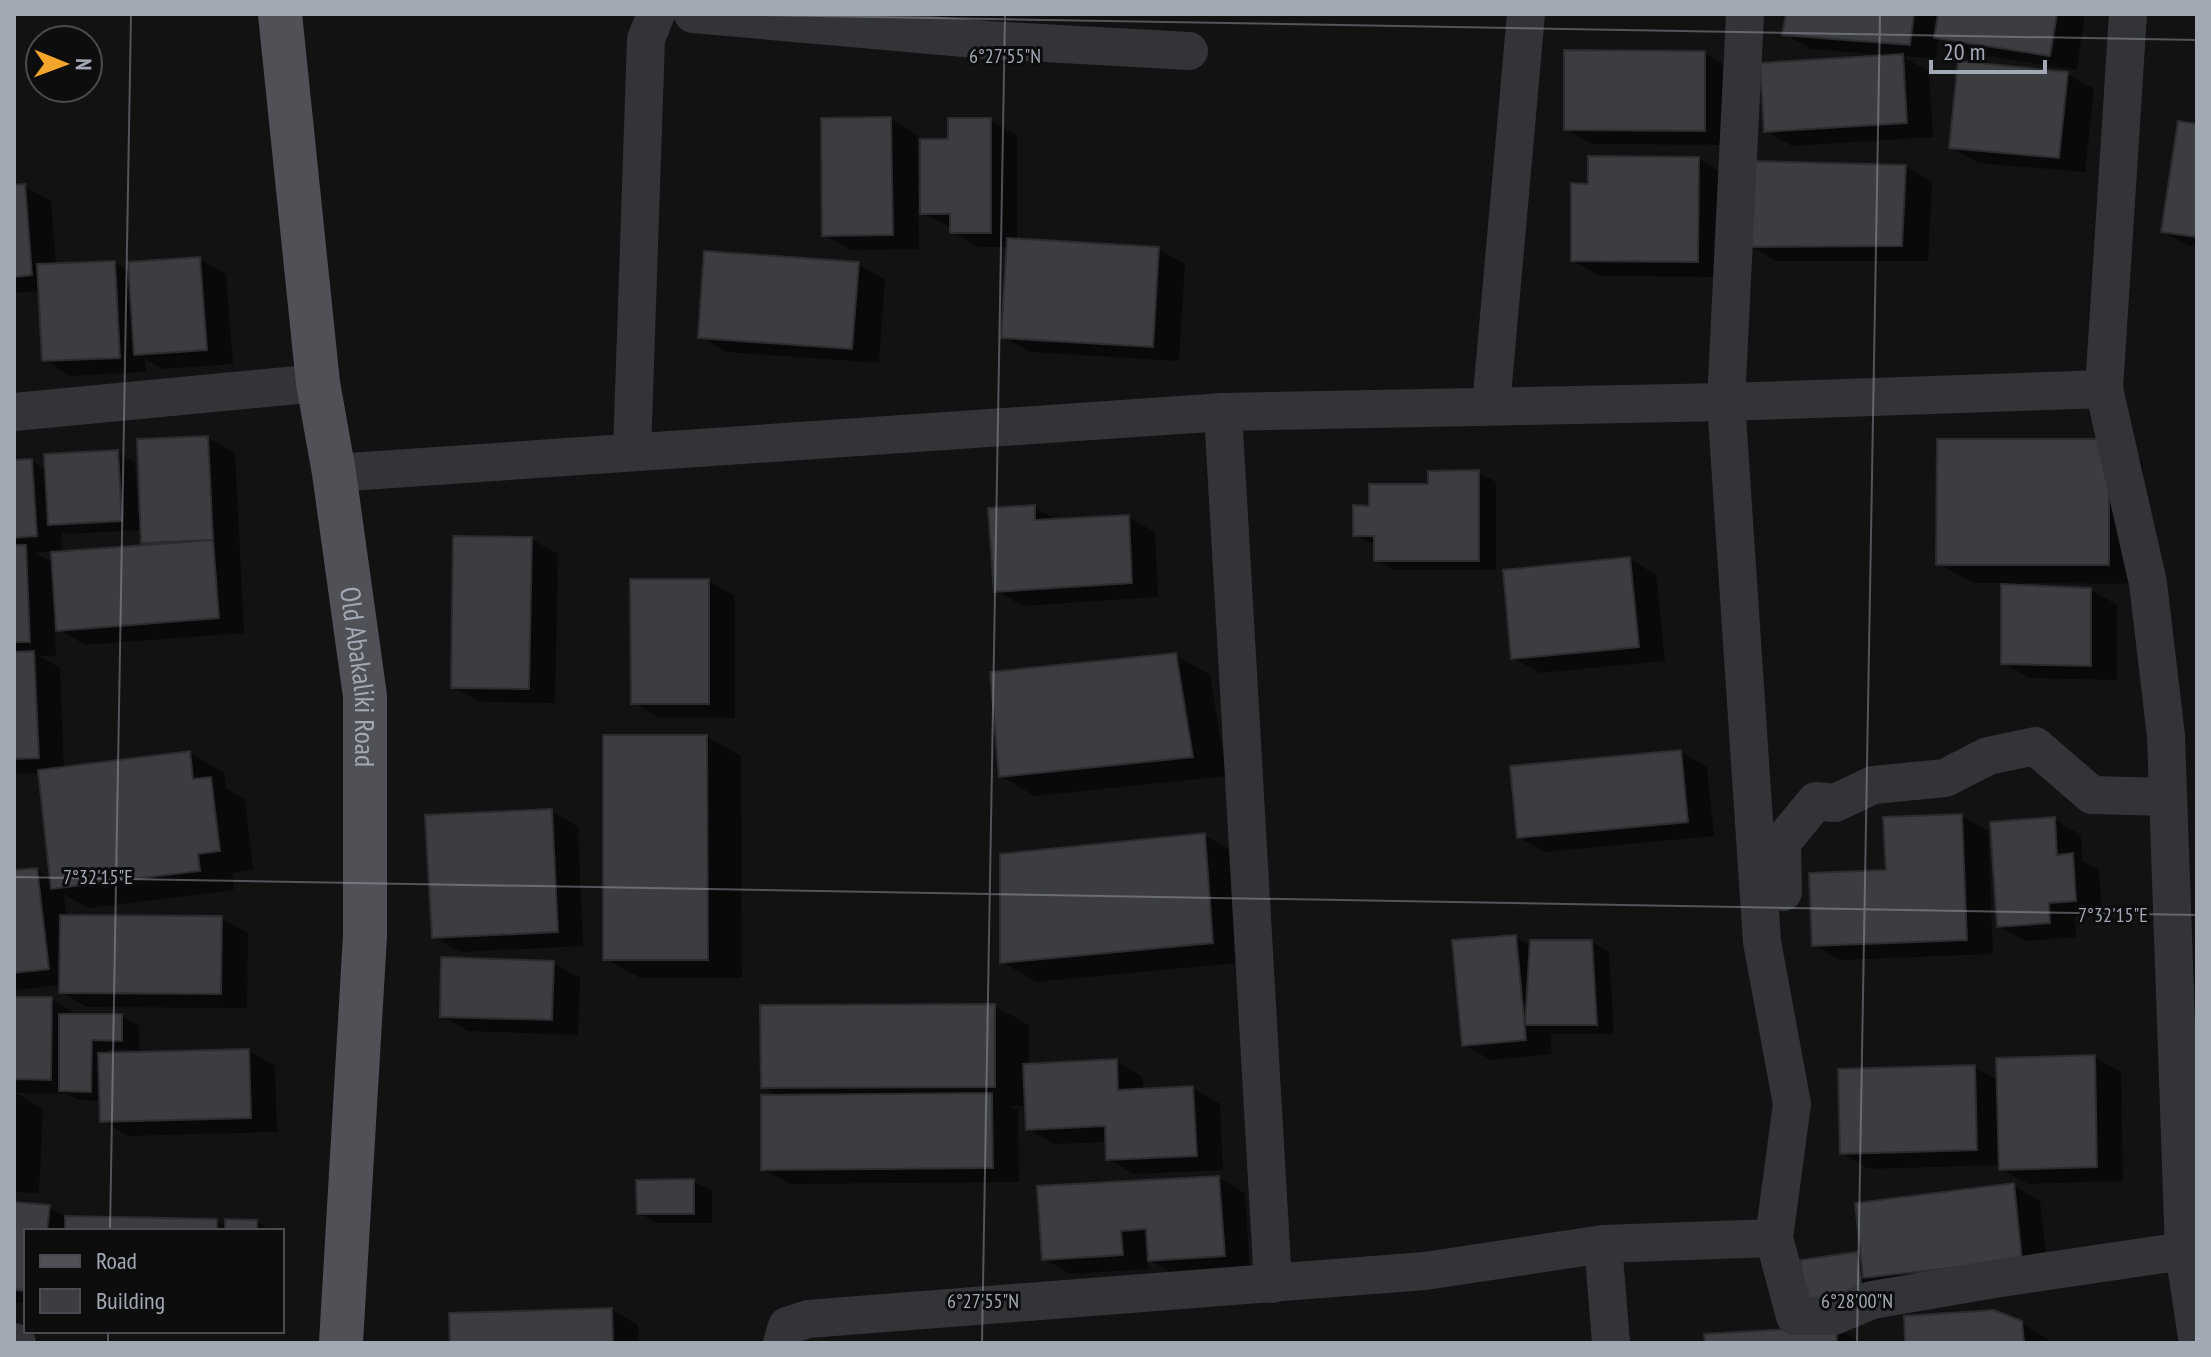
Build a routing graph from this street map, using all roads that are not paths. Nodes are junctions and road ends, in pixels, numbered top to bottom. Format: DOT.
graph roads {
  1 [pos="280,14"];
  2 [pos="656,14"];
  3 [pos="693,14"];
  4 [pos="1526,14"];
  5 [pos="1745,14"];
  6 [pos="2128,14"];
  7 [pos="851,21"];
  8 [pos="1189,51"];
  9 [pos="318,383"];
  10 [pos="2104,389"];
  11 [pos="1726,402"];
  12 [pos="1491,406"];
  13 [pos="14,412"];
  14 [pos="1223,412"];
  15 [pos="632,452"];
  16 [pos="334,473"];
  17 [pos="2181,734"];
  18 [pos="2168,797"];
  19 [pos="1765,959"];
  20 [pos="1774,1238"];
  21 [pos="1603,1244"];
  22 [pos="2190,1250"];
  23 [pos="1273,1284"];
  24 [pos="2197,1337"];
  25 [pos="341,1343"];
  26 [pos="782,1343"];
  27 [pos="1611,1343"];
  1 -- 9 [label="main road, Old Abakaliki Road"];
  2 -- 15 [label="street"];
  3 -- 7 [label="street"];
  4 -- 12 [label="street"];
  5 -- 11 [label="street"];
  6 -- 10 [label="street"];
  7 -- 8 [label="street"];
  9 -- 13 [label="street"];
  9 -- 16 [label="main road, Old Abakaliki Road"];
  10 -- 11 [label="street"];
  10 -- 17 [label="street"];
  11 -- 12 [label="street"];
  11 -- 19 [label="street"];
  12 -- 14 [label="street"];
  14 -- 15 [label="street"];
  14 -- 23 [label="street"];
  15 -- 16 [label="street"];
  16 -- 25 [label="main road, Old Abakaliki Road"];
  17 -- 18 [label="street"];
  18 -- 19 [label="street"];
  18 -- 22 [label="street"];
  19 -- 20 [label="street"];
  20 -- 21 [label="street"];
  20 -- 22 [label="street"];
  21 -- 23 [label="street"];
  21 -- 27 [label="street"];
  22 -- 24 [label="street"];
  23 -- 26 [label="street"];
}
